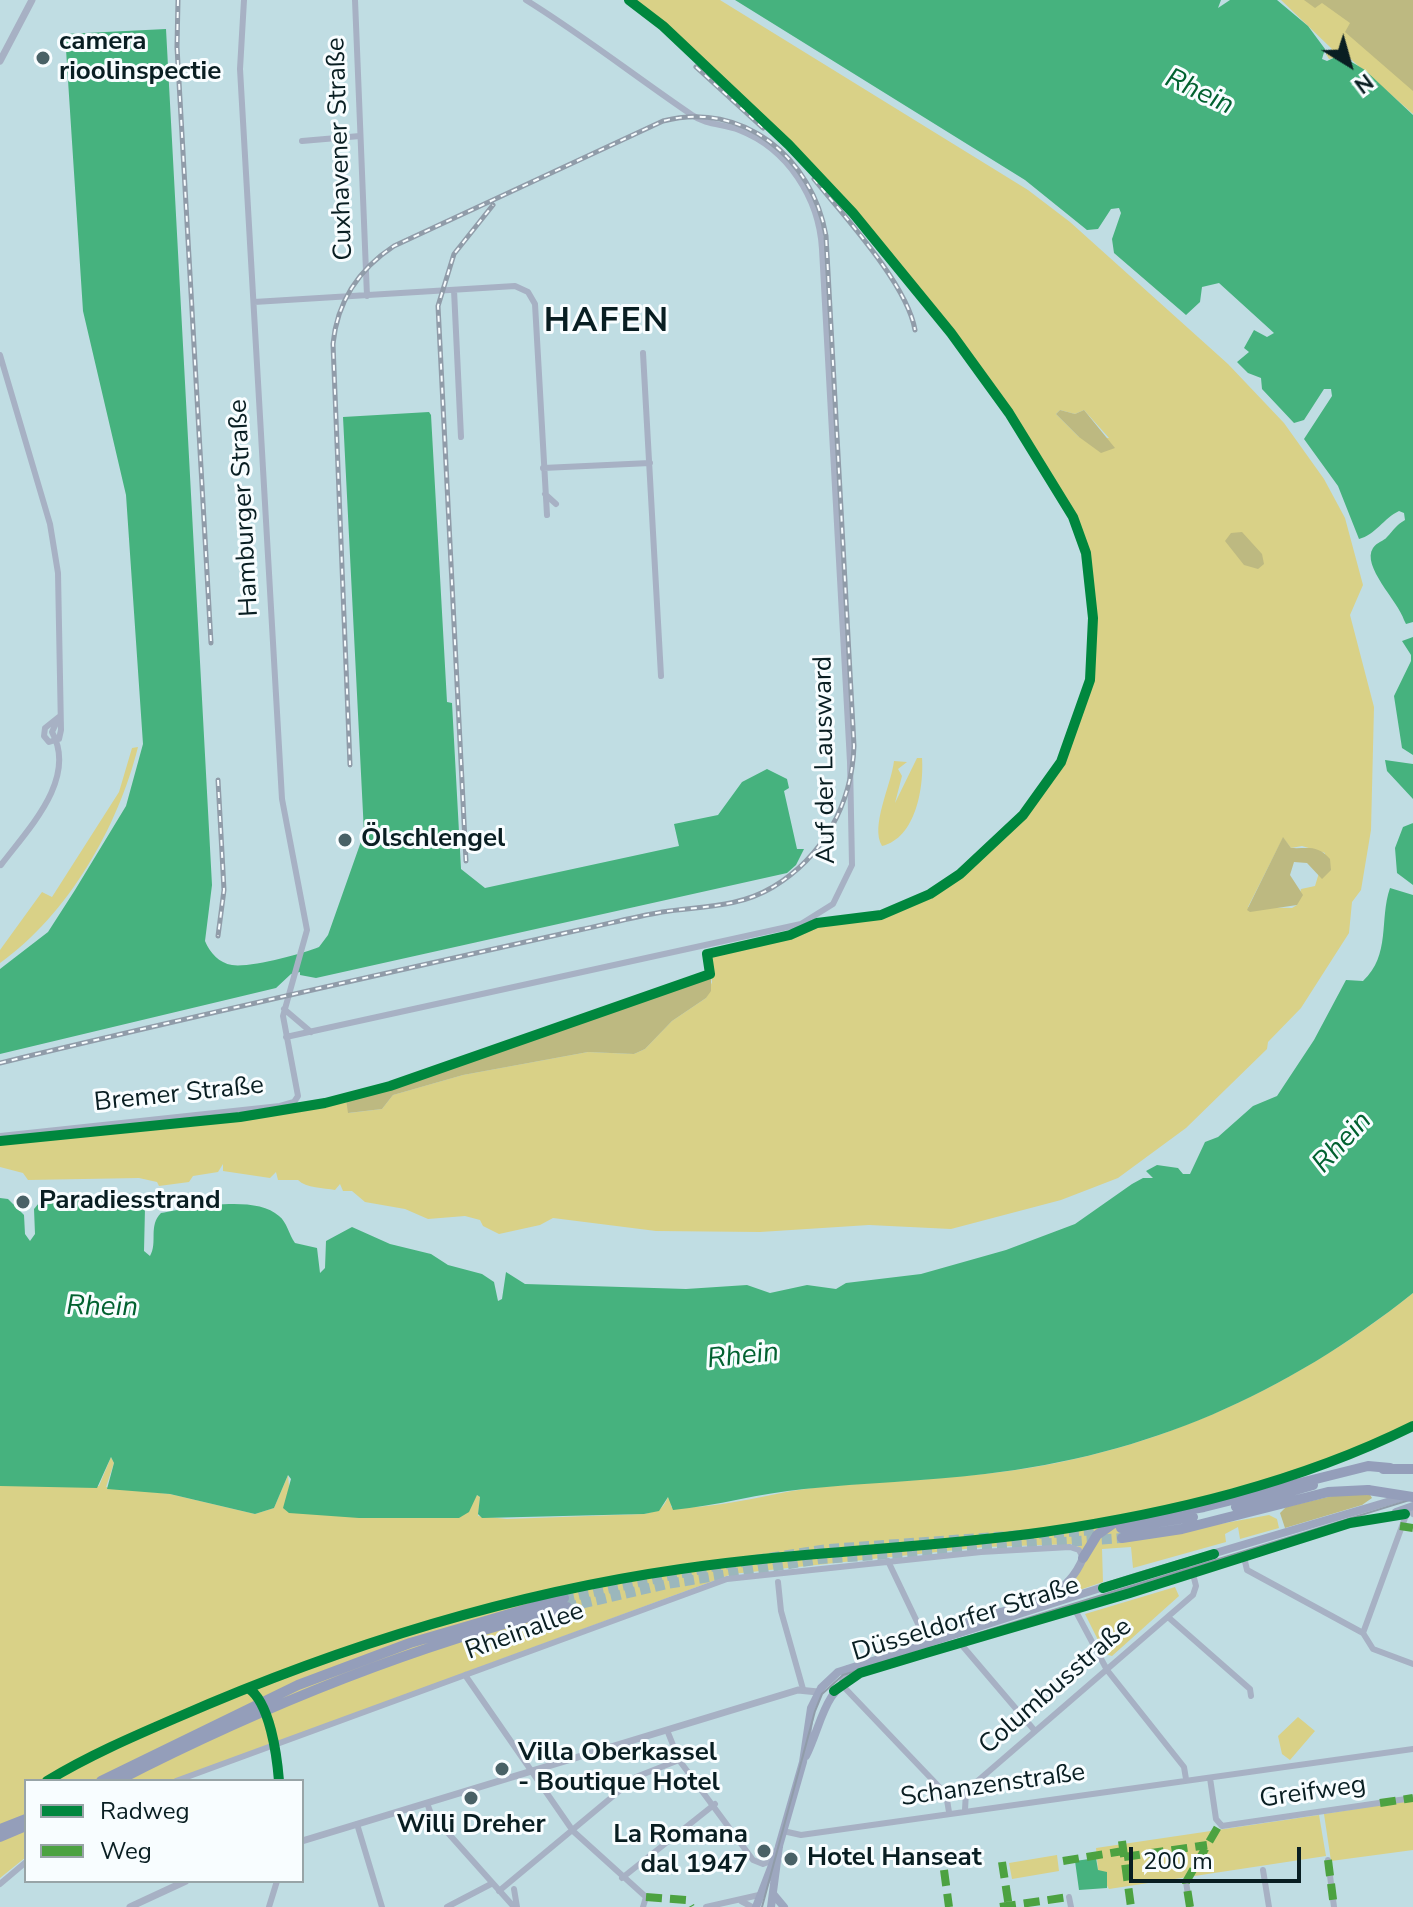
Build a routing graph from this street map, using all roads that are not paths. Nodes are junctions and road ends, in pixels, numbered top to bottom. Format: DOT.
graph roads {
  1 [pos="32,0"];
  2 [pos="244,0"];
  3 [pos="355,0"];
  4 [pos="526,0"];
  5 [pos="2,50"];
  6 [pos="0,61"];
  7 [pos="360,136"];
  8 [pos="302,141"];
  9 [pos="454,290"];
  10 [pos="367,296"];
  11 [pos="254,302"];
  12 [pos="643,353"];
  13 [pos="0,355"];
  14 [pos="461,437"];
  15 [pos="650,463"];
  16 [pos="543,468"];
  17 [pos="545,494"];
  18 [pos="556,504"];
  19 [pos="547,515"];
  20 [pos="661,676"];
  21 [pos="1,865"];
  22 [pos="284,1009"];
  23 [pos="311,1032"];
  24 [pos="286,1037"];
  25 [pos="0,1136"];
  26 [pos="1394,1468"];
  27 [pos="1413,1469"];
  28 [pos="1409,1508"];
  29 [pos="1376,1518"];
  30 [pos="1233,1549"];
  31 [pos="1244,1557"];
  32 [pos="1083,1558"];
  33 [pos="888,1561"];
  34 [pos="1180,1563"];
  35 [pos="1193,1574"];
  36 [pos="778,1582"];
  37 [pos="1074,1608"];
  38 [pos="1168,1617"];
  39 [pos="1363,1633"];
  40 [pos="960,1643"];
  41 [pos="932,1645"];
  42 [pos="1413,1664"];
  43 [pos="848,1667"];
  44 [pos="1107,1670"];
  45 [pos="465,1675"];
  46 [pos="841,1684"];
  47 [pos="803,1689"];
  48 [pos="818,1692"];
  49 [pos="833,1692"];
  50 [pos="1251,1696"];
  51 [pos="818,1726"];
  52 [pos="667,1730"];
  53 [pos="1035,1731"];
  54 [pos="276,1744"];
  55 [pos="671,1746"];
  56 [pos="1413,1749"];
  57 [pos="679,1760"];
  58 [pos="803,1762"];
  59 [pos="667,1764"];
  60 [pos="530,1772"];
  61 [pos="1210,1778"];
  62 [pos="105,1779"];
  63 [pos="121,1779"];
  64 [pos="181,1779"];
  65 [pos="279,1779"];
  66 [pos="1186,1779"];
  67 [pos="1413,1798"];
  68 [pos="427,1803"];
  69 [pos="715,1804"];
  70 [pos="965,1810"];
  71 [pos="949,1812"];
  72 [pos="24,1820"];
  73 [pos="357,1824"];
  74 [pos="24,1827"];
  75 [pos="0,1829"];
  76 [pos="573,1831"];
  77 [pos="783,1831"];
  78 [pos="0,1837"];
  79 [pos="304,1840"];
  80 [pos="779,1846"];
  81 [pos="1328,1860"];
  82 [pos="771,1861"];
  83 [pos="24,1864"];
  84 [pos="1263,1870"];
  85 [pos="622,1878"];
  86 [pos="1186,1882"];
  87 [pos="180,1883"];
  88 [pos="276,1883"];
  89 [pos="0,1884"];
  90 [pos="491,1884"];
  91 [pos="514,1889"];
  92 [pos="499,1891"];
  93 [pos="759,1895"];
  94 [pos="774,1895"];
  95 [pos="1069,1897"];
  96 [pos="741,1901"];
  97 [pos="130,1907"];
  98 [pos="269,1907"];
  99 [pos="382,1907"];
  100 [pos="447,1907"];
  101 [pos="515,1907"];
  102 [pos="643,1907"];
  103 [pos="706,1907"];
  104 [pos="754,1907"];
  105 [pos="771,1907"];
  106 [pos="784,1907"];
  107 [pos="1071,1907"];
  108 [pos="1190,1907"];
  109 [pos="1269,1907"];
  110 [pos="1334,1907"];
  1 -- 5 [label="street"];
  2 -- 11 [label="street, Hamburger Straße"];
  3 -- 7 [label="street, Cuxhavener Straße"];
  4 -- 23 [label="street, Auf der Lausward"];
  5 -- 6 [label="street"];
  7 -- 8 [label="street"];
  7 -- 10 [label="street, Cuxhavener Straße"];
  9 -- 10 [label="street"];
  9 -- 14 [label="street"];
  9 -- 16 [label="street"];
  10 -- 11 [label="street"];
  11 -- 22 [label="street, Hamburger Straße"];
  12 -- 15 [label="street"];
  13 -- 21 [label="street"];
  15 -- 16 [label="street"];
  15 -- 20 [label="street"];
  16 -- 17 [label="street"];
  17 -- 18 [label="street"];
  17 -- 19 [label="street"];
  22 -- 23 [label="street"];
  22 -- 24 [label="street, Hamburger Straße"];
  23 -- 24 [label="street, Auf der Lausward"];
  24 -- 25 [label="street, Bremer Straße"];
  26 -- 27 [label="highway"];
  26 -- 28 [label="highway, bridge"];
  26 -- 32 [label="highway"];
  28 -- 29 [label="main road"];
  28 -- 29 [label="main road"];
  28 -- 30 [label="main road, Düsseldorfer Straße"];
  28 -- 39 [label="street"];
  29 -- 31 [label="main road, Düsseldorfer Straße"];
  30 -- 31 [label="main road"];
  30 -- 34 [label="main road, Düsseldorfer Straße"];
  31 -- 35 [label="main road, Düsseldorfer Straße"];
  31 -- 39 [label="street"];
  32 -- 33 [label="street, Rheinallee"];
  32 -- 41 [label="main road, Düsseldorfer Straße"];
  33 -- 41 [label="street"];
  33 -- 45 [label="street, Rheinallee"];
  34 -- 35 [label="street"];
  34 -- 41 [label="main road, Düsseldorfer Straße"];
  35 -- 37 [label="main road, Düsseldorfer Straße"];
  35 -- 38 [label="street, Columbusstraße"];
  36 -- 47 [label="street"];
  37 -- 40 [label="main road, Düsseldorfer Straße"];
  37 -- 44 [label="street"];
  38 -- 44 [label="street, Columbusstraße"];
  38 -- 50 [label="street"];
  39 -- 42 [label="street"];
  40 -- 41 [label="main road, Düsseldorfer Straße"];
  40 -- 53 [label="street"];
  41 -- 43 [label="main road, Düsseldorfer Straße"];
  41 -- 46 [label="main road, Düsseldorfer Straße"];
  43 -- 46 [label="street"];
  43 -- 48 [label="main road, Düsseldorfer Straße"];
  44 -- 53 [label="street, Columbusstraße"];
  44 -- 66 [label="street"];
  45 -- 54 [label="street, Rheinallee"];
  45 -- 60 [label="street"];
  46 -- 49 [label="main road"];
  46 -- 71 [label="street"];
  47 -- 48 [label="street"];
  47 -- 52 [label="street"];
  48 -- 49 [label="main road"];
  48 -- 51 [label="main road"];
  48 -- 58 [label="main road"];
  49 -- 51 [label="main road"];
  51 -- 58 [label="main road"];
  52 -- 55 [label="street"];
  52 -- 60 [label="street"];
  53 -- 70 [label="street, Columbusstraße"];
  54 -- 64 [label="street, Rheinallee"];
  54 -- 65 [label="street"];
  55 -- 57 [label="street"];
  55 -- 59 [label="street"];
  56 -- 61 [label="street, Schanzenstraße"];
  57 -- 59 [label="street"];
  57 -- 69 [label="street"];
  58 -- 77 [label="main road"];
  59 -- 76 [label="street"];
  60 -- 68 [label="street"];
  60 -- 76 [label="street"];
  61 -- 66 [label="street, Schanzenstraße"];
  61 -- 67 [label="street, Greifweg"];
  62 -- 63 [label="highway"];
  66 -- 70 [label="street, Schanzenstraße"];
  68 -- 73 [label="street"];
  68 -- 90 [label="street"];
  69 -- 82 [label="street"];
  69 -- 85 [label="street"];
  70 -- 71 [label="street, Schanzenstraße"];
  71 -- 77 [label="street, Schanzenstraße"];
  72 -- 75 [label="highway"];
  73 -- 79 [label="street"];
  73 -- 99 [label="street"];
  74 -- 78 [label="highway"];
  76 -- 85 [label="street"];
  76 -- 92 [label="street"];
  77 -- 80 [label="main road"];
  80 -- 82 [label="main road"];
  80 -- 94 [label="main road"];
  81 -- 110 [label="street"];
  82 -- 93 [label="main road"];
  83 -- 89 [label="street"];
  84 -- 109 [label="street"];
  85 -- 102 [label="street"];
  86 -- 108 [label="street"];
  87 -- 97 [label="street"];
  88 -- 98 [label="street"];
  90 -- 92 [label="street"];
  90 -- 100 [label="street"];
  91 -- 101 [label="street"];
  92 -- 101 [label="street"];
  93 -- 96 [label="street"];
  93 -- 104 [label="main road"];
  94 -- 105 [label="main road"];
  94 -- 106 [label="main road"];
  95 -- 107 [label="street"];
  96 -- 103 [label="street"];
  96 -- 104 [label="street"];
}
